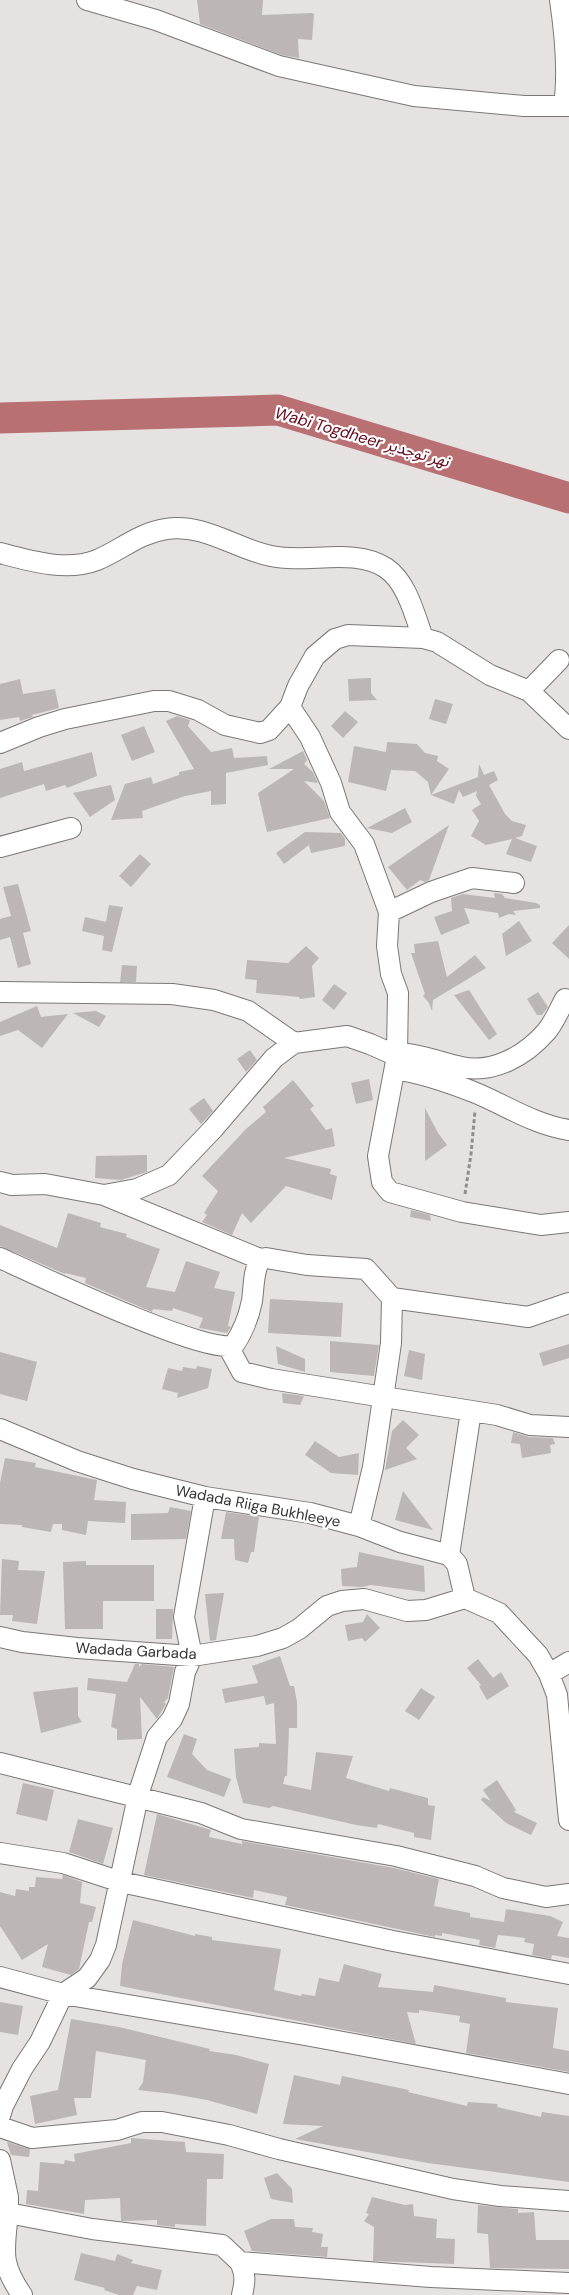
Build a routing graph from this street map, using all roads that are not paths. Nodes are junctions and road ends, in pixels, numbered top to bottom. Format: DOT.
graph roads {
  1 [pos="87,0"];
  2 [pos="560,0"];
  3 [pos="567,106"];
  4 [pos="0,553"];
  5 [pos="423,638"];
  6 [pos="559,660"];
  7 [pos="529,691"];
  8 [pos="290,706"];
  9 [pos="569,730"];
  10 [pos="0,743"];
  11 [pos="71,828"];
  12 [pos="0,847"];
  13 [pos="514,883"];
  14 [pos="389,912"];
  15 [pos="0,992"];
  16 [pos="565,999"];
  17 [pos="294,1043"];
  18 [pos="396,1059"];
  19 [pos="569,1130"];
  20 [pos="0,1182"];
  21 [pos="104,1195"];
  22 [pos="569,1222"];
  23 [pos="0,1258"];
  24 [pos="260,1259"];
  25 [pos="392,1298"];
  26 [pos="569,1303"];
  27 [pos="229,1348"];
  28 [pos="382,1396"];
  29 [pos="471,1411"];
  30 [pos="569,1427"];
  31 [pos="0,1429"];
  32 [pos="205,1497"];
  33 [pos="358,1526"];
  34 [pos="449,1555"];
  35 [pos="465,1598"];
  36 [pos="0,1637"];
  37 [pos="192,1656"];
  38 [pos="569,1662"];
  39 [pos="549,1674"];
  40 [pos="566,1762"];
  41 [pos="0,1763"];
  42 [pos="138,1797"];
  43 [pos="569,1820"];
  44 [pos="0,1853"];
  45 [pos="121,1882"];
  46 [pos="569,1894"];
  47 [pos="569,1974"];
  48 [pos="0,1977"];
  49 [pos="63,1994"];
  50 [pos="569,2084"];
  51 [pos="0,2116"];
  52 [pos="0,2127"];
  53 [pos="0,2160"];
  54 [pos="569,2202"];
  55 [pos="8,2213"];
  56 [pos="240,2262"];
  57 [pos="569,2283"];
  58 [pos="22,2295"];
  59 [pos="242,2295"];
  1 -- 3 [label="street"];
  2 -- 3 [label="street"];
  4 -- 5 [label="street"];
  5 -- 7 [label="street"];
  5 -- 8 [label="street"];
  6 -- 7 [label="street"];
  7 -- 9 [label="street"];
  8 -- 10 [label="street"];
  8 -- 14 [label="street"];
  11 -- 12 [label="street"];
  13 -- 14 [label="street"];
  14 -- 18 [label="street"];
  15 -- 17 [label="street"];
  16 -- 18 [label="street"];
  17 -- 18 [label="street"];
  17 -- 21 [label="street"];
  18 -- 19 [label="street"];
  18 -- 22 [label="street"];
  20 -- 21 [label="street"];
  21 -- 24 [label="street"];
  23 -- 27 [label="street"];
  24 -- 25 [label="street"];
  24 -- 27 [label="street"];
  25 -- 26 [label="street"];
  25 -- 28 [label="street"];
  27 -- 28 [label="street"];
  28 -- 29 [label="street"];
  28 -- 33 [label="street"];
  29 -- 30 [label="street"];
  29 -- 34 [label="street"];
  31 -- 32 [label="street, Wadada Riiga Bukhleeye"];
  32 -- 33 [label="street, Wadada Riiga Bukhleeye"];
  32 -- 37 [label="street"];
  33 -- 34 [label="street, Wadada Riiga Bukhleeye"];
  34 -- 35 [label="street"];
  35 -- 37 [label="street, Wadada Garbada"];
  35 -- 39 [label="street"];
  36 -- 37 [label="street, Wadada Garbada"];
  37 -- 42 [label="street"];
  38 -- 39 [label="street"];
  39 -- 40 [label="street"];
  40 -- 43 [label="street"];
  41 -- 42 [label="street"];
  42 -- 45 [label="street"];
  42 -- 46 [label="street"];
  44 -- 45 [label="street"];
  45 -- 47 [label="street"];
  45 -- 49 [label="street"];
  48 -- 49 [label="street"];
  49 -- 50 [label="street"];
  49 -- 51 [label="street"];
  52 -- 54 [label="street"];
  53 -- 55 [label="street"];
  55 -- 56 [label="street"];
  55 -- 58 [label="street"];
  56 -- 57 [label="street"];
  56 -- 59 [label="street"];
}
